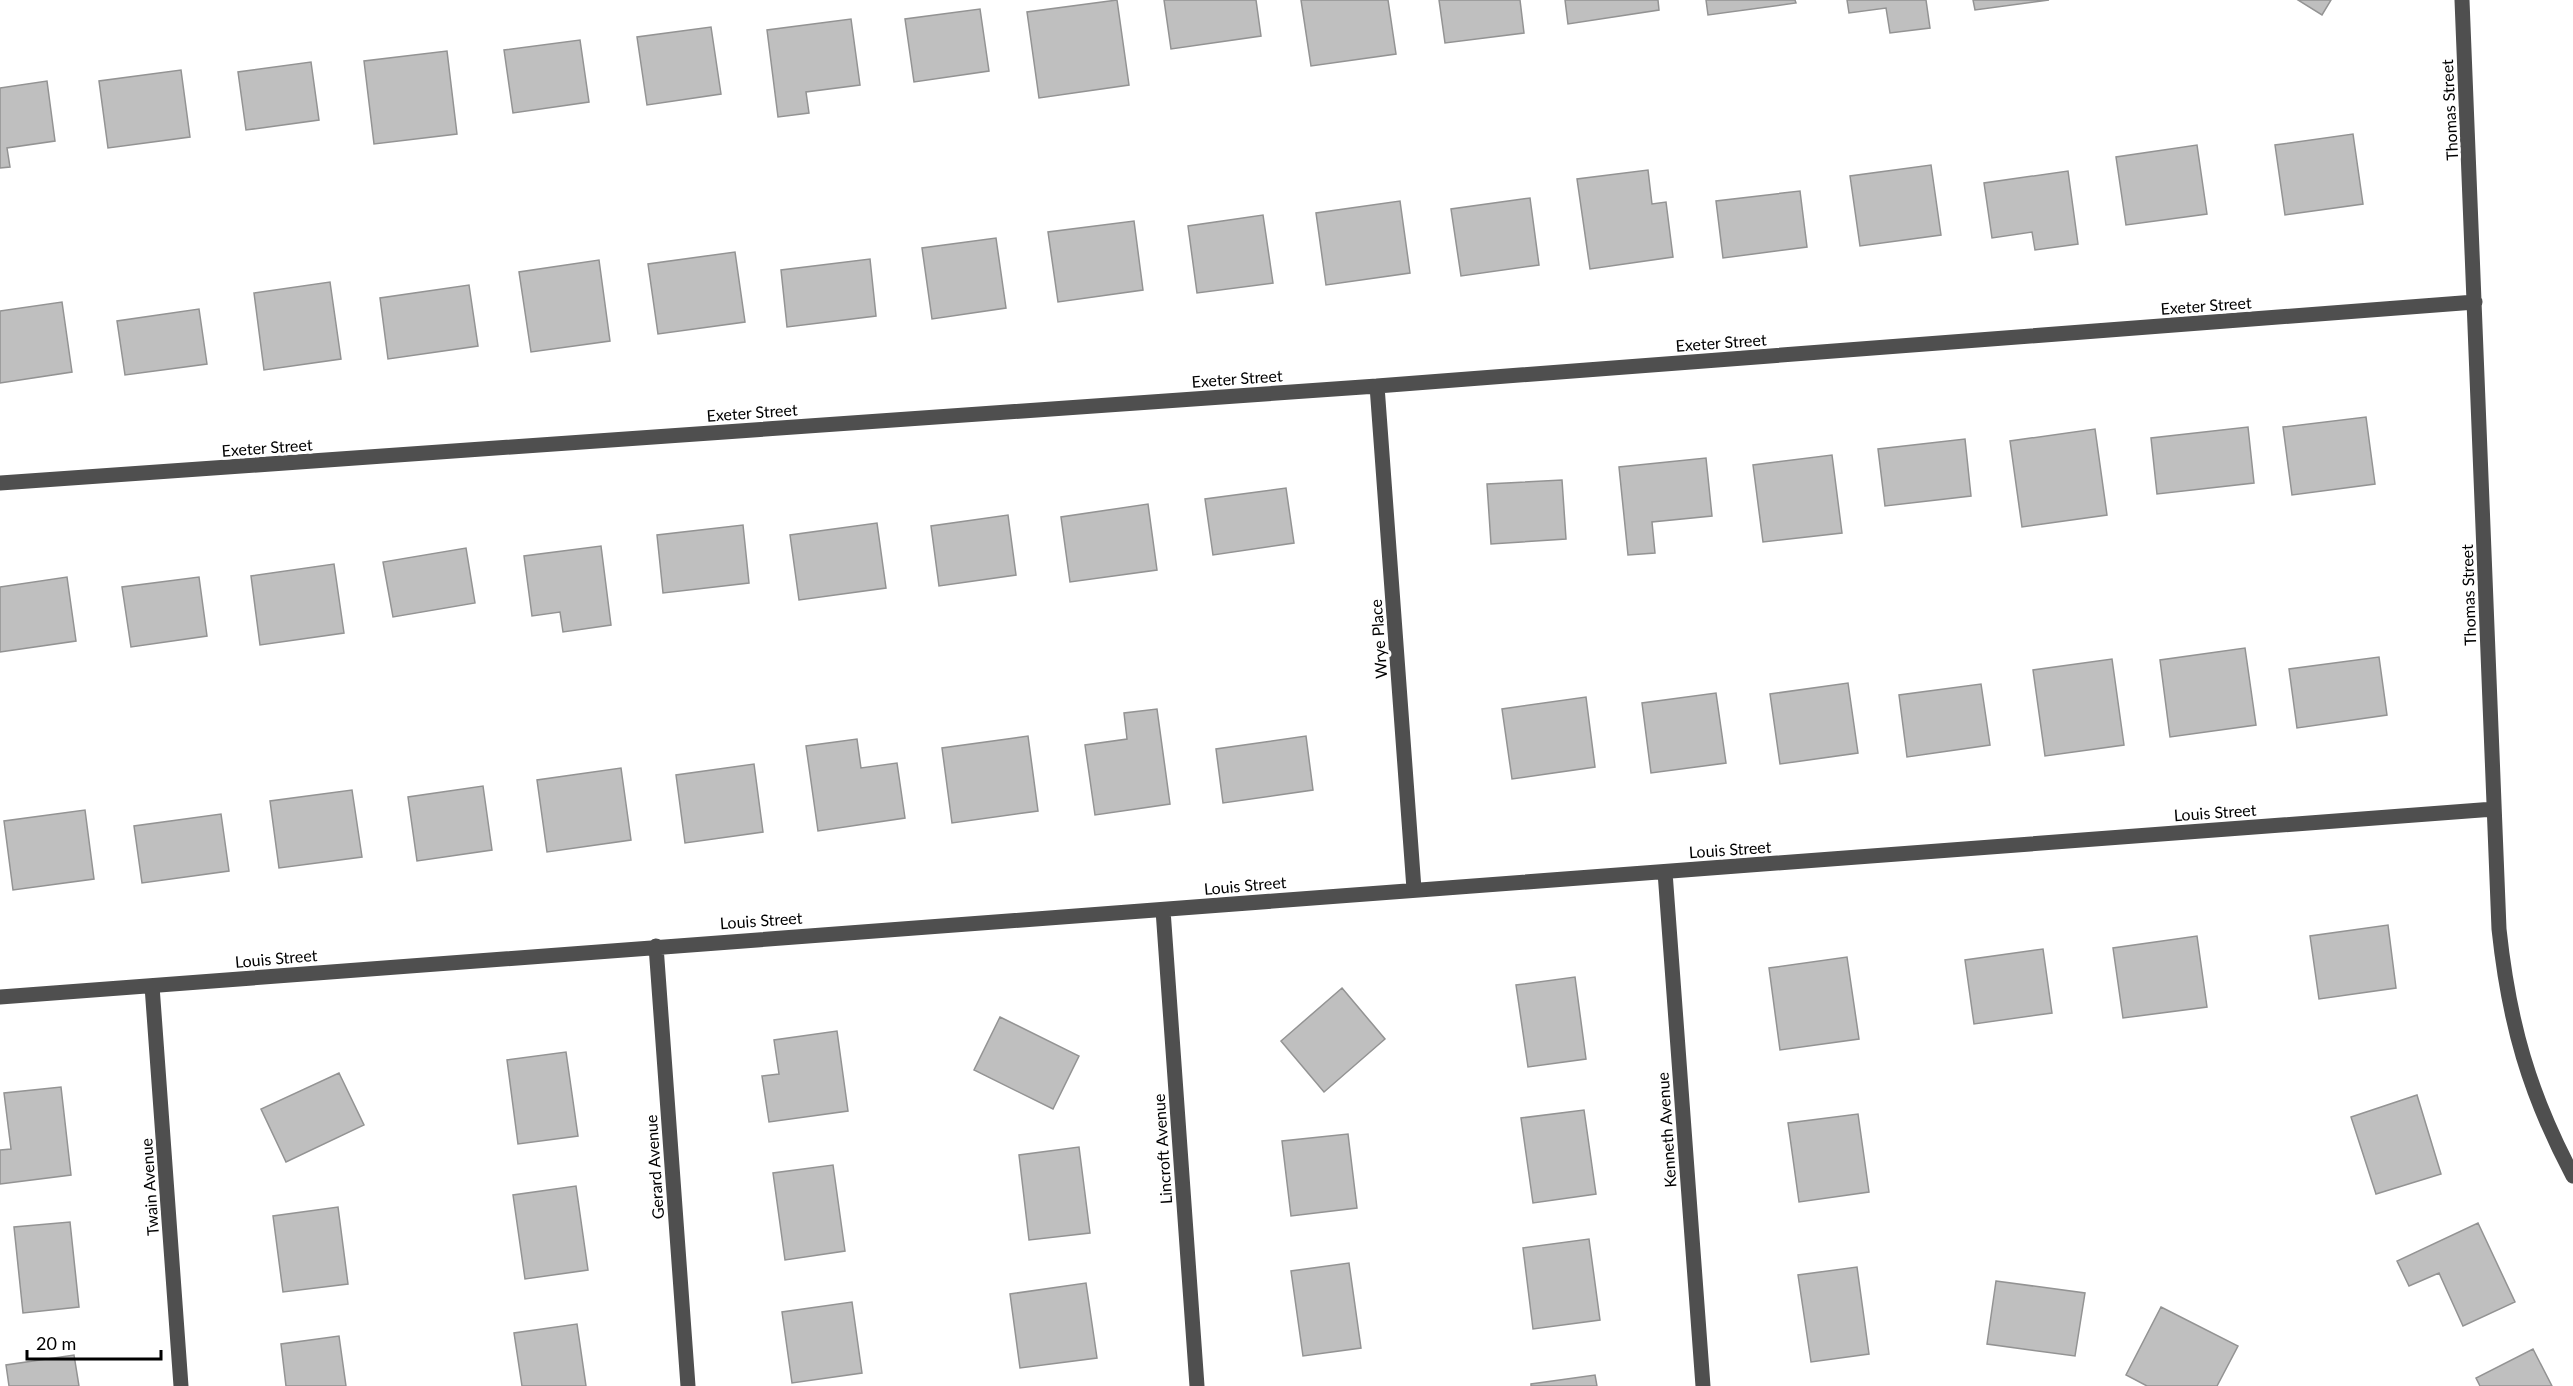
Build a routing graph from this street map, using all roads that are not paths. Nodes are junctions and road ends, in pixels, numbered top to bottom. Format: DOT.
graph roads {
  1 [pos="2462,0"];
  2 [pos="2475,302"];
  3 [pos="1377,386"];
  4 [pos="0,483"];
  5 [pos="2494,809"];
  6 [pos="1665,872"];
  7 [pos="1414,888"];
  8 [pos="1163,910"];
  9 [pos="656,946"];
  10 [pos="152,986"];
  11 [pos="0,997"];
  12 [pos="2573,1176"];
  13 [pos="181,1386"];
  14 [pos="688,1386"];
  15 [pos="1197,1386"];
  16 [pos="1703,1386"];
  1 -- 2 [label="street, Thomas Street"];
  2 -- 3 [label="street, Exeter Street"];
  2 -- 5 [label="street, Thomas Street"];
  3 -- 4 [label="street, Exeter Street"];
  3 -- 7 [label="street, Wrye Place"];
  5 -- 6 [label="street, Louis Street"];
  5 -- 12 [label="street, Thomas Street"];
  6 -- 7 [label="street, Louis Street"];
  6 -- 16 [label="street, Kenneth Avenue"];
  7 -- 8 [label="street, Louis Street"];
  8 -- 9 [label="street, Louis Street"];
  8 -- 15 [label="street, Lincroft Avenue"];
  9 -- 10 [label="street, Louis Street"];
  9 -- 14 [label="street, Gerard Avenue"];
  10 -- 11 [label="street, Louis Street"];
  10 -- 13 [label="street, Twain Avenue"];
}
